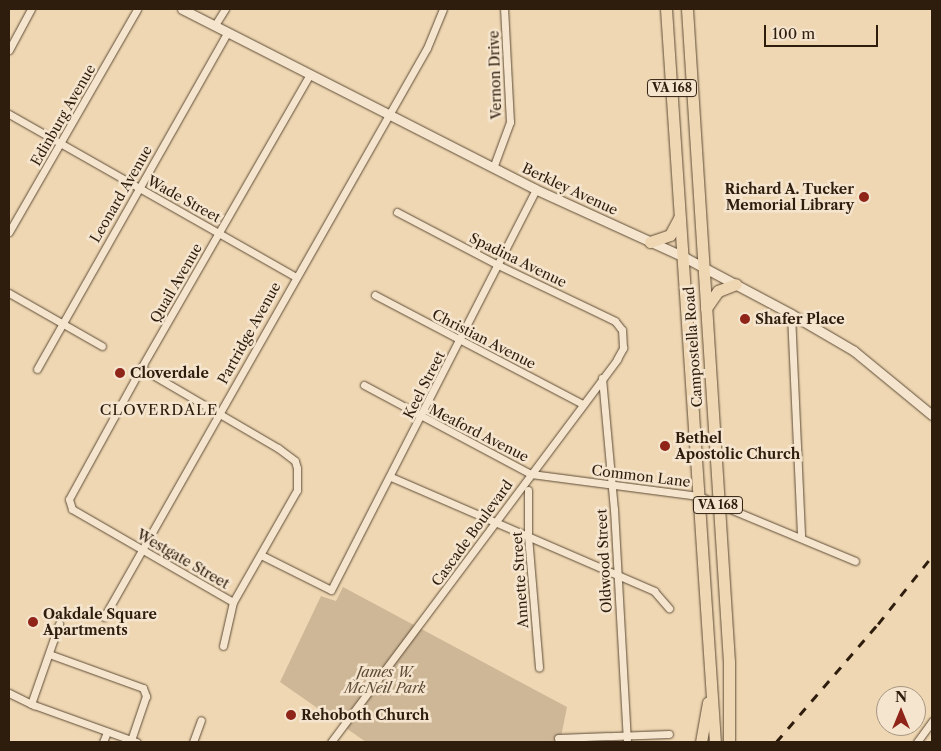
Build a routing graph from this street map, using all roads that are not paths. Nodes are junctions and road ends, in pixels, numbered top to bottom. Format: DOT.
graph roads {
  1 [pos="31,9"];
  2 [pos="137,9"];
  3 [pos="182,9"];
  4 [pos="225,9"];
  5 [pos="443,9"];
  6 [pos="504,9"];
  7 [pos="666,9"];
  8 [pos="687,9"];
  9 [pos="216,26"];
  10 [pos="228,32"];
  11 [pos="9,50"];
  12 [pos="310,74"];
  13 [pos="9,114"];
  14 [pos="389,114"];
  15 [pos="61,144"];
  16 [pos="493,168"];
  17 [pos="138,188"];
  18 [pos="536,190"];
  19 [pos="397,212"];
  20 [pos="681,214"];
  21 [pos="9,232"];
  22 [pos="219,233"];
  23 [pos="650,242"];
  24 [pos="684,257"];
  25 [pos="498,265"];
  26 [pos="703,267"];
  27 [pos="296,277"];
  28 [pos="736,284"];
  29 [pos="9,293"];
  30 [pos="375,296"];
  31 [pos="705,310"];
  32 [pos="791,314"];
  33 [pos="62,323"];
  34 [pos="623,335"];
  35 [pos="460,341"];
  36 [pos="102,346"];
  37 [pos="141,368"];
  38 [pos="37,369"];
  39 [pos="602,378"];
  40 [pos="364,385"];
  41 [pos="583,404"];
  42 [pos="219,412"];
  43 [pos="932,415"];
  44 [pos="422,417"];
  45 [pos="530,474"];
  46 [pos="391,476"];
  47 [pos="611,485"];
  48 [pos="528,490"];
  49 [pos="699,496"];
  50 [pos="718,502"];
  51 [pos="69,505"];
  52 [pos="497,522"];
  53 [pos="528,536"];
  54 [pos="802,537"];
  55 [pos="142,550"];
  56 [pos="261,555"];
  57 [pos="855,561"];
  58 [pos="617,574"];
  59 [pos="233,602"];
  60 [pos="669,608"];
  61 [pos="104,617"];
  62 [pos="60,624"];
  63 [pos="223,646"];
  64 [pos="49,654"];
  65 [pos="539,668"];
  66 [pos="712,681"];
  67 [pos="9,693"];
  68 [pos="31,704"];
  69 [pos="201,720"];
  70 [pos="932,721"];
  71 [pos="107,732"];
  72 [pos="669,734"];
  73 [pos="558,738"];
  74 [pos="627,738"];
  75 [pos="134,741"];
  76 [pos="103,742"];
  77 [pos="193,742"];
  78 [pos="331,742"];
  79 [pos="701,742"];
  80 [pos="715,742"];
  81 [pos="729,742"];
  82 [pos="917,742"];
  1 -- 11 [label="street"];
  2 -- 15 [label="street, Edinburg Avenue"];
  3 -- 9 [label="street, Berkley Avenue"];
  4 -- 9 [label="street"];
  5 -- 14 [label="street, Partridge Avenue"];
  6 -- 16 [label="street, Vernon Drive"];
  7 -- 20 [label="main road, Campostella Road / VA 168"];
  8 -- 26 [label="main road, Campostella Road / VA 168"];
  9 -- 10 [label="street, Berkley Avenue"];
  10 -- 12 [label="street, Berkley Avenue"];
  10 -- 17 [label="street, Leonard Avenue"];
  12 -- 14 [label="street, Berkley Avenue"];
  12 -- 22 [label="street, Quail Avenue"];
  13 -- 15 [label="street, Wade Street"];
  14 -- 16 [label="street, Berkley Avenue"];
  14 -- 27 [label="street, Partridge Avenue"];
  15 -- 17 [label="street, Wade Street"];
  15 -- 21 [label="street, Edinburg Avenue"];
  16 -- 18 [label="street, Berkley Avenue"];
  17 -- 22 [label="street, Wade Street"];
  17 -- 33 [label="street, Leonard Avenue"];
  18 -- 23 [label="street, Berkley Avenue"];
  18 -- 25 [label="street, Keel Street"];
  19 -- 25 [label="street, Spadina Avenue"];
  20 -- 23 [label="main road"];
  20 -- 24 [label="main road, Campostella Road / VA 168"];
  22 -- 27 [label="street, Wade Street"];
  22 -- 37 [label="street, Quail Avenue"];
  23 -- 24 [label="street, Berkley Avenue"];
  24 -- 26 [label="street, Berkley Avenue"];
  24 -- 49 [label="main road, Campostella Road / VA 168"];
  25 -- 34 [label="street, Spadina Avenue"];
  25 -- 35 [label="street, Keel Street"];
  26 -- 28 [label="street, Berkley Avenue"];
  26 -- 31 [label="main road, Campostella Road / VA 168"];
  27 -- 42 [label="street, Partridge Avenue"];
  28 -- 31 [label="main road"];
  28 -- 32 [label="street, Berkley Avenue"];
  29 -- 33 [label="street"];
  30 -- 35 [label="street, Christian Avenue"];
  31 -- 50 [label="main road, Campostella Road / VA 168"];
  32 -- 43 [label="street, Berkley Avenue"];
  32 -- 54 [label="street"];
  33 -- 36 [label="street"];
  33 -- 38 [label="street, Leonard Avenue"];
  34 -- 39 [label="street, Cascade Boulevard"];
  35 -- 41 [label="street, Christian Avenue"];
  35 -- 44 [label="street, Keel Street"];
  37 -- 42 [label="street"];
  37 -- 51 [label="street, Quail Avenue"];
  39 -- 41 [label="street, Cascade Boulevard"];
  39 -- 47 [label="street, Oldwood Street"];
  40 -- 44 [label="street, Meaford Avenue"];
  41 -- 45 [label="street, Cascade Boulevard"];
  42 -- 55 [label="street, Partridge Avenue"];
  42 -- 56 [label="street, Westgate Street"];
  44 -- 45 [label="street, Meaford Avenue"];
  44 -- 46 [label="street, Keel Street"];
  45 -- 47 [label="street, Common Lane"];
  45 -- 52 [label="street, Cascade Boulevard"];
  46 -- 52 [label="street"];
  46 -- 56 [label="street, Keel Street"];
  47 -- 49 [label="street, Common Lane"];
  47 -- 58 [label="street, Oldwood Street"];
  48 -- 53 [label="street, Annette Street"];
  49 -- 50 [label="street, Common Lane"];
  49 -- 66 [label="main road, Campostella Road / VA 168"];
  50 -- 54 [label="street, Common Lane"];
  50 -- 81 [label="main road, Campostella Road / VA 168"];
  51 -- 55 [label="street, Westgate Street"];
  52 -- 53 [label="street"];
  52 -- 78 [label="street, Cascade Boulevard"];
  53 -- 58 [label="street"];
  53 -- 65 [label="street, Annette Street"];
  54 -- 57 [label="street, Common Lane"];
  55 -- 59 [label="street, Westgate Street"];
  55 -- 61 [label="street, Partridge Avenue"];
  56 -- 59 [label="street, Westgate Street"];
  58 -- 60 [label="street"];
  58 -- 74 [label="street, Oldwood Street"];
  59 -- 63 [label="street"];
  62 -- 64 [label="street"];
  64 -- 68 [label="street"];
  64 -- 75 [label="street"];
  66 -- 79 [label="main road"];
  66 -- 80 [label="main road, VA 168"];
  67 -- 68 [label="street"];
  68 -- 71 [label="street"];
  69 -- 77 [label="street"];
  70 -- 82 [label="street"];
  71 -- 75 [label="street"];
  71 -- 76 [label="street"];
  72 -- 74 [label="street"];
  73 -- 74 [label="street"];
}
